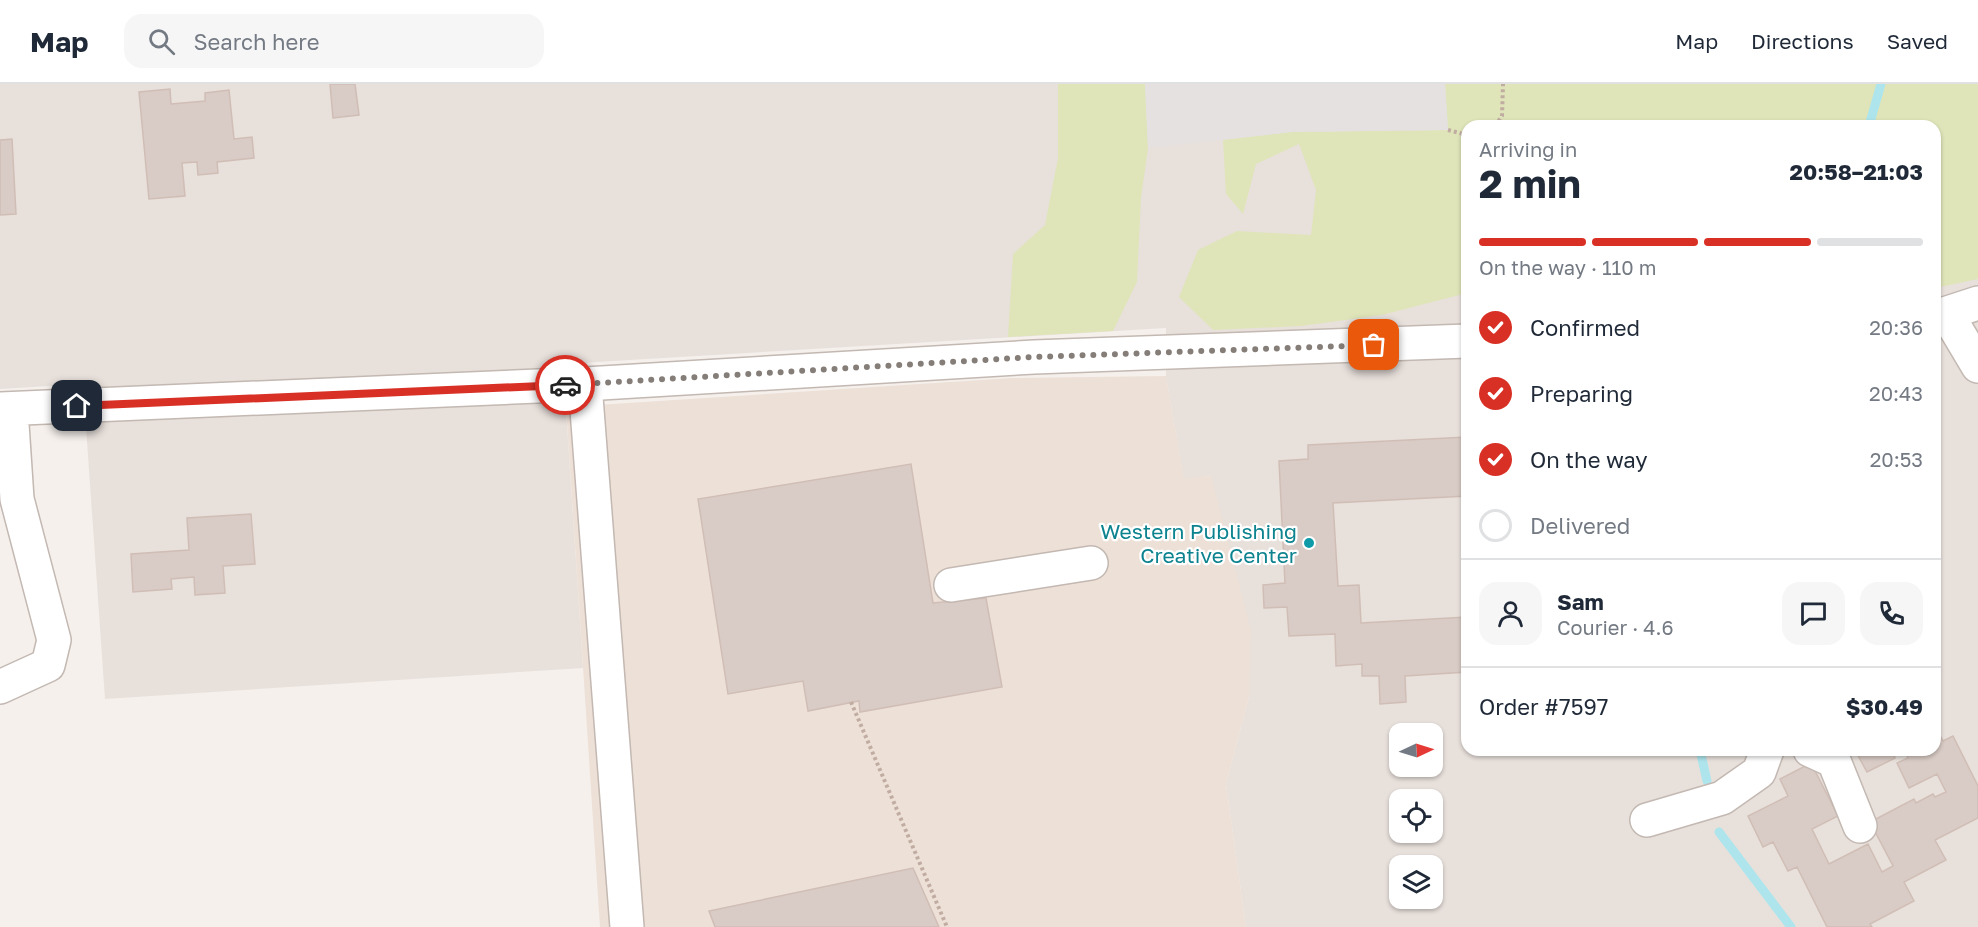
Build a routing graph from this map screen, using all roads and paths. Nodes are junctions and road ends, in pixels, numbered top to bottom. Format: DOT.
graph roads {
  1 [pos="1503,84"];
  2 [pos="1499,120"];
  3 [pos="1448,130"];
  4 [pos="1461,133"];
  5 [pos="1978,303"];
  6 [pos="1941,315"];
  7 [pos="1461,341"];
  8 [pos="1978,366"];
  9 [pos="585,384"];
  10 [pos="5,409"];
  11 [pos="1091,563"];
  12 [pos="951,585"];
  13 [pos="0,687"];
  14 [pos="851,702"];
  15 [pos="1765,756"];
  16 [pos="1823,756"];
  17 [pos="1647,820"];
  18 [pos="1860,826"];
  19 [pos="627,927"];
  20 [pos="947,927"];
  1 -- 2 [label="path"];
  3 -- 4 [label="path"];
  5 -- 6 [label="street"];
  6 -- 8 [label="street"];
  7 -- 9 [label="street"];
  9 -- 10 [label="street"];
  9 -- 19 [label="street"];
  10 -- 13 [label="street"];
  11 -- 12 [label="street"];
  14 -- 20 [label="path"];
  15 -- 17 [label="street"];
  16 -- 18 [label="street"];
}
